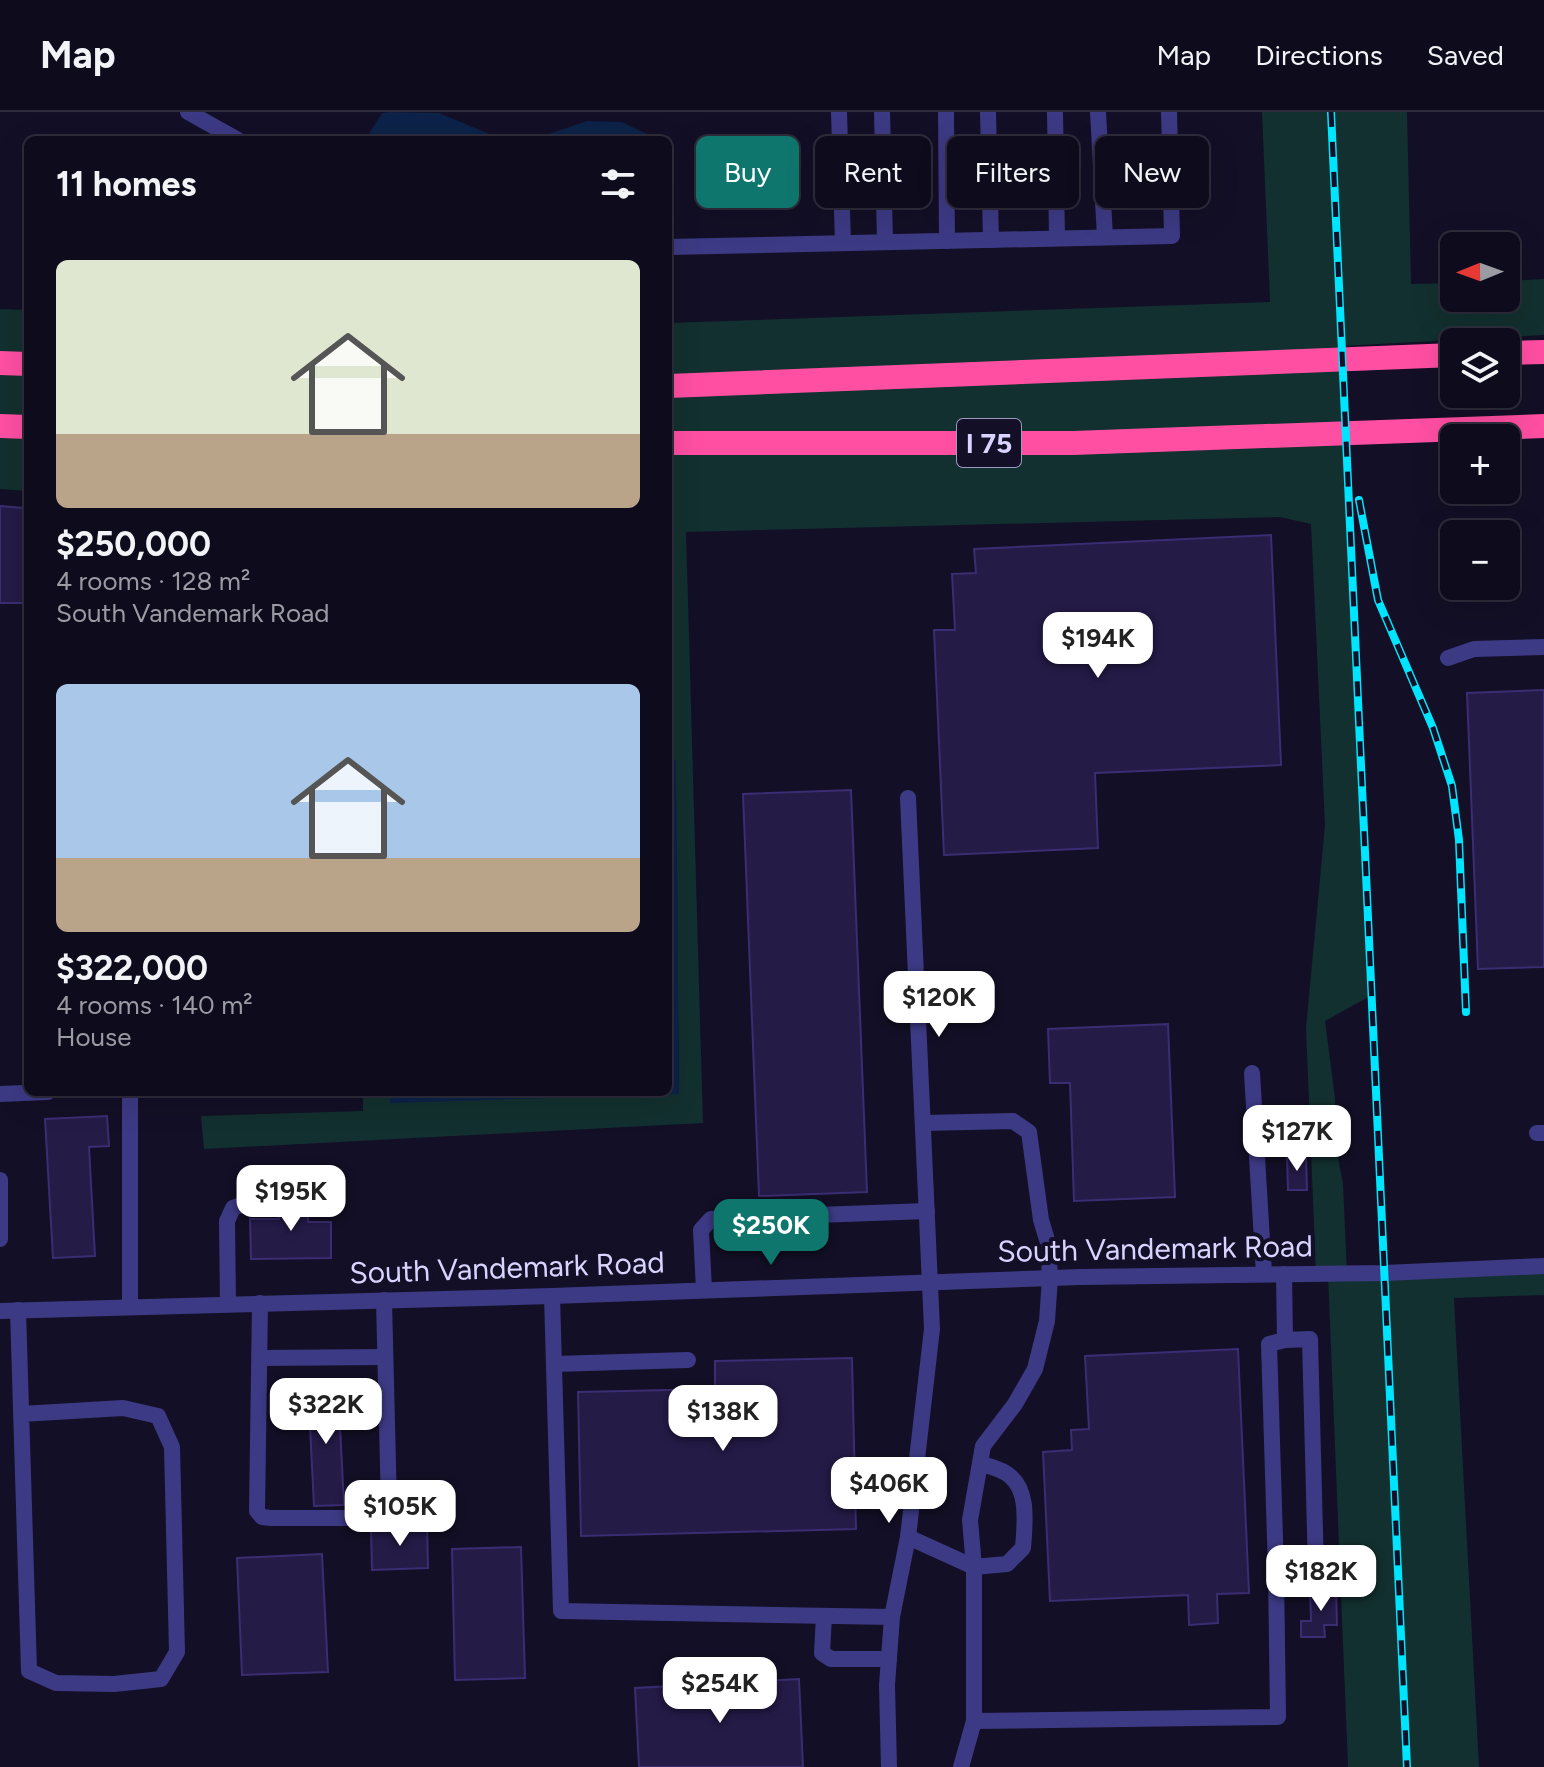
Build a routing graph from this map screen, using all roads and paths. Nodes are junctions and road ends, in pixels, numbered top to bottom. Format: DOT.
graph roads {
  1 [pos="188,112"];
  2 [pos="839,112"];
  3 [pos="882,112"];
  4 [pos="946,112"];
  5 [pos="988,112"];
  6 [pos="1055,112"];
  7 [pos="1098,112"];
  8 [pos="1169,112"];
  9 [pos="231,136"];
  10 [pos="1105,237"];
  11 [pos="1057,238"];
  12 [pos="991,240"];
  13 [pos="947,241"];
  14 [pos="885,242"];
  15 [pos="843,243"];
  16 [pos="672,247"];
  17 [pos="1544,352"];
  18 [pos="1520,353"];
  19 [pos="1440,355"];
  20 [pos="0,363"];
  21 [pos="24,364"];
  22 [pos="672,386"];
  23 [pos="0,426"];
  24 [pos="1544,426"];
  25 [pos="24,427"];
  26 [pos="672,443"];
  27 [pos="1544,647"];
  28 [pos="1448,658"];
  29 [pos="908,798"];
  30 [pos="1252,1073"];
  31 [pos="24,1093"];
  32 [pos="0,1094"];
  33 [pos="130,1096"];
  34 [pos="923,1123"];
  35 [pos="0,1180"];
  36 [pos="261,1197"];
  37 [pos="927,1211"];
  38 [pos="0,1239"];
  39 [pos="1544,1266"];
  40 [pos="1264,1274"];
  41 [pos="1284,1274"];
  42 [pos="1050,1278"];
  43 [pos="930,1282"];
  44 [pos="704,1290"];
  45 [pos="552,1296"];
  46 [pos="384,1300"];
  47 [pos="260,1303"];
  48 [pos="228,1304"];
  49 [pos="130,1307"];
  50 [pos="18,1310"];
  51 [pos="0,1311"];
  52 [pos="1285,1340"];
  53 [pos="385,1357"];
  54 [pos="260,1358"];
  55 [pos="688,1360"];
  56 [pos="554,1364"];
  57 [pos="21,1414"];
  58 [pos="980,1463"];
  59 [pos="908,1537"];
  60 [pos="974,1567"];
  61 [pos="1276,1571"];
  62 [pos="824,1616"];
  63 [pos="892,1617"];
  64 [pos="889,1659"];
  65 [pos="974,1721"];
  66 [pos="889,1767"];
  67 [pos="961,1767"];
  1 -- 9 [label="street"];
  2 -- 15 [label="street"];
  3 -- 14 [label="street"];
  4 -- 13 [label="street"];
  5 -- 12 [label="street"];
  6 -- 11 [label="street"];
  7 -- 10 [label="street"];
  8 -- 10 [label="street"];
  10 -- 11 [label="street"];
  11 -- 12 [label="street"];
  12 -- 13 [label="street"];
  13 -- 14 [label="street"];
  14 -- 15 [label="street"];
  15 -- 16 [label="street"];
  17 -- 18 [label="highway"];
  19 -- 22 [label="highway, I 75"];
  20 -- 21 [label="highway"];
  23 -- 25 [label="highway"];
  24 -- 26 [label="highway, I 75"];
  27 -- 28 [label="street"];
  29 -- 34 [label="street"];
  30 -- 40 [label="street"];
  31 -- 32 [label="street"];
  33 -- 49 [label="street"];
  34 -- 37 [label="street"];
  34 -- 42 [label="street"];
  35 -- 38 [label="street"];
  36 -- 48 [label="street"];
  37 -- 43 [label="street"];
  37 -- 44 [label="street"];
  39 -- 41 [label="street, South Vandemark Road"];
  40 -- 41 [label="street, South Vandemark Road"];
  40 -- 42 [label="street, South Vandemark Road"];
  41 -- 52 [label="street"];
  42 -- 43 [label="street, South Vandemark Road"];
  42 -- 58 [label="street"];
  43 -- 44 [label="street, South Vandemark Road"];
  43 -- 59 [label="street"];
  44 -- 45 [label="street, South Vandemark Road"];
  45 -- 46 [label="street, South Vandemark Road"];
  45 -- 56 [label="street"];
  46 -- 47 [label="street, South Vandemark Road"];
  46 -- 53 [label="street"];
  47 -- 48 [label="street, South Vandemark Road"];
  47 -- 54 [label="street"];
  48 -- 49 [label="street, South Vandemark Road"];
  49 -- 50 [label="street, South Vandemark Road"];
  50 -- 51 [label="street, South Vandemark Road"];
  50 -- 57 [label="street"];
  52 -- 61 [label="street"];
  52 -- 61 [label="street"];
  53 -- 54 [label="street"];
  53 -- 54 [label="street"];
  55 -- 56 [label="street"];
  56 -- 62 [label="street"];
  57 -- 57 [label="street"];
  58 -- 60 [label="street"];
  58 -- 60 [label="street"];
  59 -- 60 [label="street"];
  59 -- 63 [label="street"];
  60 -- 65 [label="street"];
  61 -- 65 [label="street"];
  62 -- 63 [label="street"];
  62 -- 64 [label="street"];
  63 -- 64 [label="street"];
  64 -- 66 [label="street"];
  65 -- 67 [label="street"];
}
